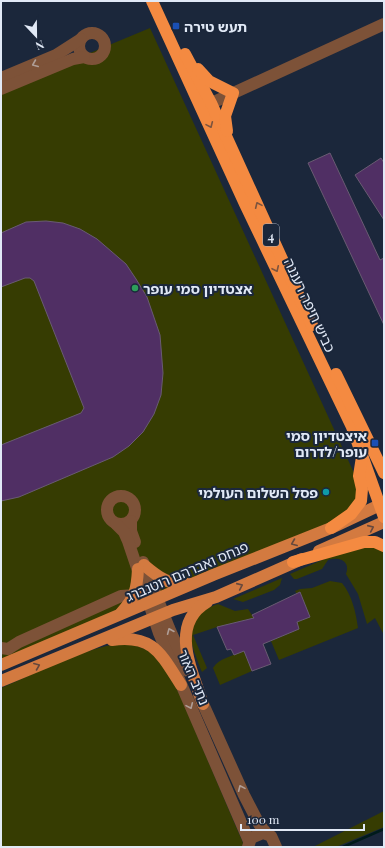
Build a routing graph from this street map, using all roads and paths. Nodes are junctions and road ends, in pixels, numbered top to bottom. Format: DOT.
graph roads {
  1 [pos="152,1"];
  2 [pos="161,1"];
  3 [pos="384,24"];
  4 [pos="81,39"];
  5 [pos="184,52"];
  6 [pos="84,56"];
  7 [pos="1,78"];
  8 [pos="1,89"];
  9 [pos="233,93"];
  10 [pos="206,105"];
  11 [pos="241,167"];
  12 [pos="362,454"];
  13 [pos="383,470"];
  14 [pos="382,504"];
  15 [pos="384,517"];
  16 [pos="131,521"];
  17 [pos="384,522"];
  18 [pos="116,524"];
  19 [pos="331,528"];
  20 [pos="384,546"];
  21 [pos="293,562"];
  22 [pos="141,567"];
  23 [pos="194,583"];
  24 [pos="135,595"];
  25 [pos="216,597"];
  26 [pos="152,601"];
  27 [pos="120,615"];
  28 [pos="159,616"];
  29 [pos="1,648"];
  30 [pos="82,648"];
  31 [pos="1,665"];
  32 [pos="1,681"];
  33 [pos="181,685"];
  34 [pos="203,704"];
  35 [pos="267,834"];
  36 [pos="249,844"];
  37 [pos="276,847"];
  1 -- 10 [label="highway, כביש חיפה רעננה / 4"];
  2 -- 5 [label="highway, כביש חיפה רעננה / 4"];
  3 -- 9 [label="street"];
  4 -- 6 [label="street"];
  4 -- 6 [label="street"];
  4 -- 7 [label="street, one-way"];
  5 -- 9 [label="highway"];
  5 -- 10 [label="highway, כביש חיפה רעננה / 4"];
  6 -- 8 [label="street"];
  9 -- 10 [label="street"];
  9 -- 11 [label="highway"];
  10 -- 11 [label="highway, כביש חיפה רעננה / 4"];
  10 -- 12 [label="highway, כביש חיפה רעננה / 4, one-way"];
  13 -- 11 [label="highway, כביש חיפה רעננה / 4, one-way"];
  12 -- 14 [label="highway, כביש חיפה רעננה / 4"];
  12 -- 19 [label="highway"];
  14 -- 15 [label="highway, כביש חיפה רעננה / 4"];
  14 -- 19 [label="main road, פנחס ואברהם רוטנברג"];
  16 -- 18 [label="street"];
  16 -- 18 [label="street"];
  16 -- 22 [label="street, נתיב האור"];
  21 -- 17 [label="main road, one-way"];
  18 -- 22 [label="street, נתיב האור"];
  19 -- 23 [label="main road, פנחס ואברהם רוטנברג, one-way"];
  20 -- 21 [label="highway"];
  25 -- 21 [label="main road, one-way"];
  22 -- 23 [label="main road"];
  22 -- 24 [label="main road"];
  22 -- 26 [label="street, נתיב האור"];
  23 -- 26 [label="main road, פנחס ואברהם רוטנברג"];
  24 -- 27 [label="main road"];
  24 -- 29 [label="street"];
  25 -- 28 [label="main road"];
  25 -- 34 [label="main road"];
  26 -- 27 [label="main road, פנחס ואברהם רוטנברג"];
  26 -- 28 [label="street, נתיב האור"];
  27 -- 31 [label="main road, פנחס ואברהם רוטנברג"];
  28 -- 30 [label="main road"];
  28 -- 33 [label="street, נתיב האור"];
  34 -- 28 [label="street, נתיב האור, one-way"];
  32 -- 30 [label="main road, one-way"];
  30 -- 33 [label="main road"];
  33 -- 36 [label="street, נתיב האור, one-way"];
  35 -- 34 [label="street, נתיב האור, one-way"];
  35 -- 36 [label="street"];
  35 -- 37 [label="street, נתיב האור"];
}
